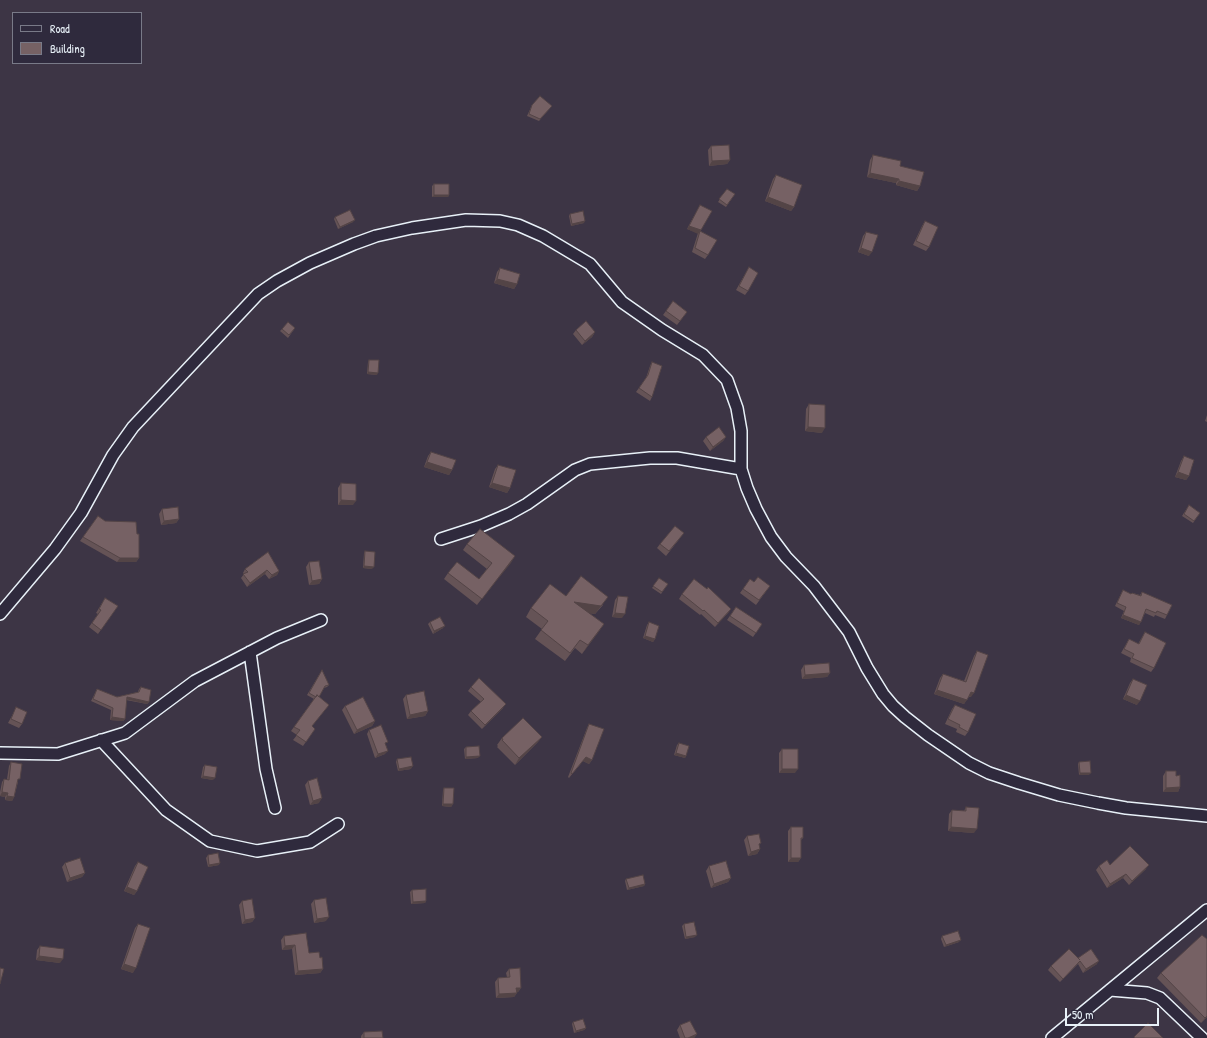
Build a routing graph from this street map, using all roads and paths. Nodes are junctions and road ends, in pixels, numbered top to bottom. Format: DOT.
graph roads {
  1 [pos="741,469"];
  2 [pos="441,539"];
  3 [pos="0,614"];
  4 [pos="321,620"];
  5 [pos="250,652"];
  6 [pos="101,740"];
  7 [pos="0,754"];
  8 [pos="275,808"];
  9 [pos="1207,816"];
  10 [pos="338,824"];
  11 [pos="1207,910"];
  12 [pos="1110,990"];
  13 [pos="1052,1038"];
  14 [pos="1202,1038"];
  1 -- 2 [label="street"];
  1 -- 3 [label="street"];
  1 -- 9 [label="street"];
  4 -- 5 [label="street"];
  5 -- 6 [label="street"];
  5 -- 8 [label="street"];
  6 -- 7 [label="street"];
  6 -- 10 [label="street"];
  11 -- 12 [label="street"];
  12 -- 13 [label="street"];
  12 -- 14 [label="street"];
}
